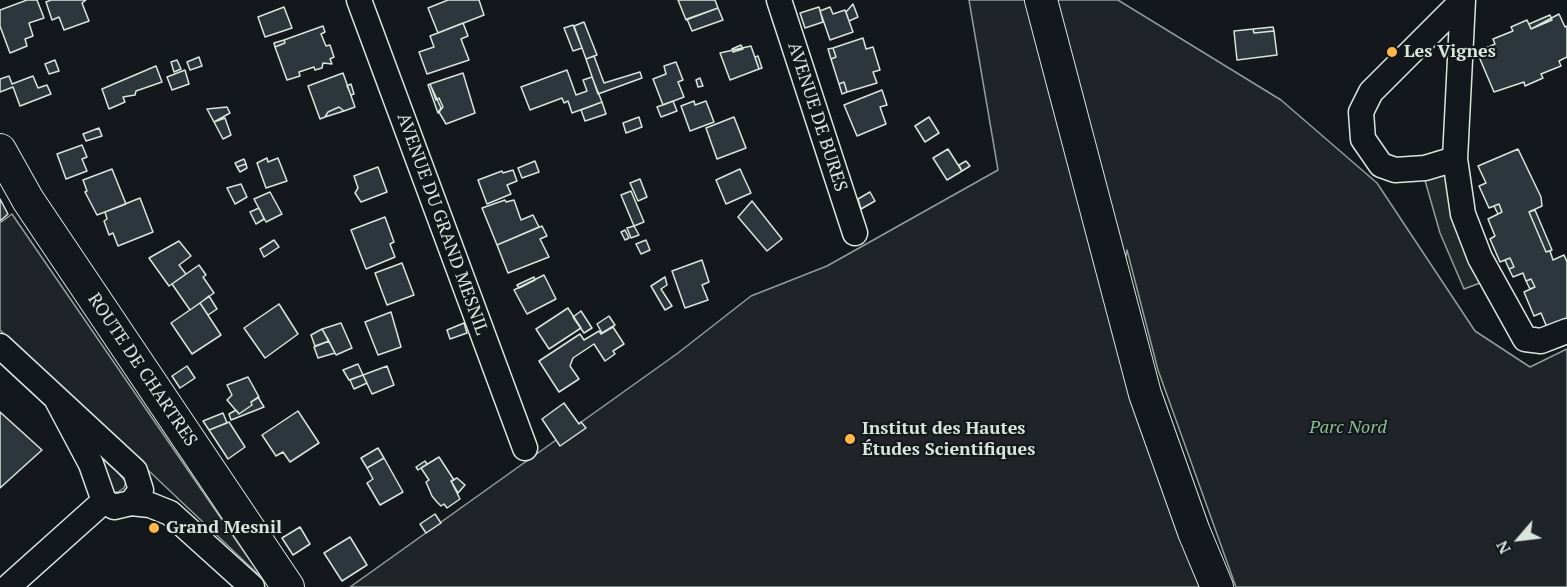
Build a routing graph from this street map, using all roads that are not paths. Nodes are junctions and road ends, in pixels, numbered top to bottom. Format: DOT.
graph roads {
  1 [pos="358,0"];
  2 [pos="779,0"];
  3 [pos="1041,0"];
  4 [pos="1462,1"];
  5 [pos="0,150"];
  6 [pos="1455,159"];
  7 [pos="855,233"];
  8 [pos="1567,331"];
  9 [pos="0,346"];
  10 [pos="57,400"];
  11 [pos="525,448"];
  12 [pos="104,501"];
  13 [pos="131,503"];
  14 [pos="8,587"];
  15 [pos="252,587"];
  16 [pos="288,587"];
  17 [pos="1217,587"];
  1 -- 11 [label="street, AVENUE DU GRAND MESNIL"];
  2 -- 7 [label="street, AVENUE DE BURES"];
  3 -- 17 [label="main road"];
  4 -- 6 [label="street"];
  4 -- 6 [label="street"];
  5 -- 16 [label="main road, ROUTE DE CHARTRES"];
  6 -- 8 [label="street"];
  9 -- 10 [label="street"];
  10 -- 12 [label="street"];
  10 -- 13 [label="street"];
  12 -- 13 [label="street"];
  12 -- 14 [label="street"];
  13 -- 15 [label="street"];
}
